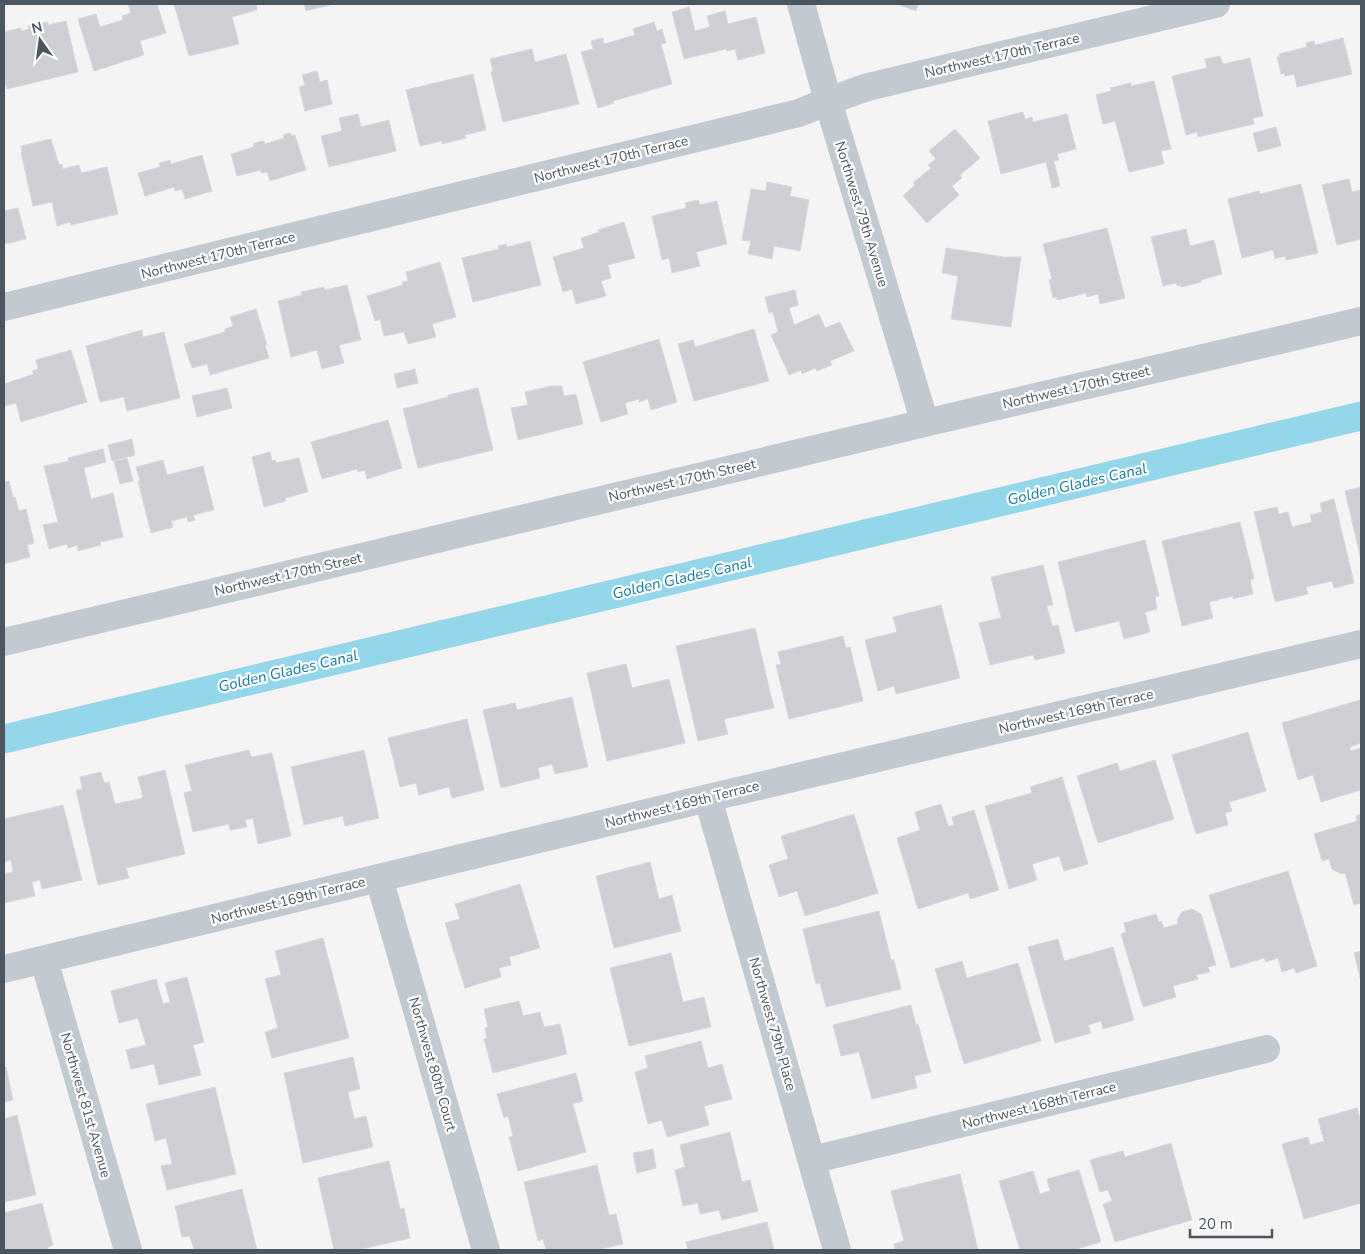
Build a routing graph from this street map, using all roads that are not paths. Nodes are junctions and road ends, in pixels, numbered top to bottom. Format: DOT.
graph roads {
  1 [pos="801,4"];
  2 [pos="1216,4"];
  3 [pos="828,101"];
  4 [pos="4,307"];
  5 [pos="1361,321"];
  6 [pos="925,423"];
  7 [pos="4,642"];
  8 [pos="1361,644"];
  9 [pos="708,798"];
  10 [pos="379,878"];
  11 [pos="44,960"];
  12 [pos="4,969"];
  13 [pos="1266,1049"];
  14 [pos="812,1160"];
  15 [pos="128,1250"];
  16 [pos="486,1250"];
  17 [pos="837,1250"];
  1 -- 3 [label="street, Northwest 79th Avenue"];
  2 -- 3 [label="street, Northwest 170th Terrace"];
  3 -- 4 [label="street, Northwest 170th Terrace"];
  3 -- 6 [label="street, Northwest 79th Avenue"];
  5 -- 6 [label="street, Northwest 170th Street"];
  6 -- 7 [label="street, Northwest 170th Street"];
  8 -- 9 [label="street, Northwest 169th Terrace"];
  9 -- 10 [label="street, Northwest 169th Terrace"];
  9 -- 14 [label="street, Northwest 79th Place"];
  10 -- 11 [label="street, Northwest 169th Terrace"];
  10 -- 16 [label="street, Northwest 80th Court"];
  11 -- 12 [label="street, Northwest 169th Terrace"];
  11 -- 15 [label="street, Northwest 81st Avenue"];
  13 -- 14 [label="street, Northwest 168th Terrace"];
  14 -- 17 [label="street, Northwest 79th Place"];
}
